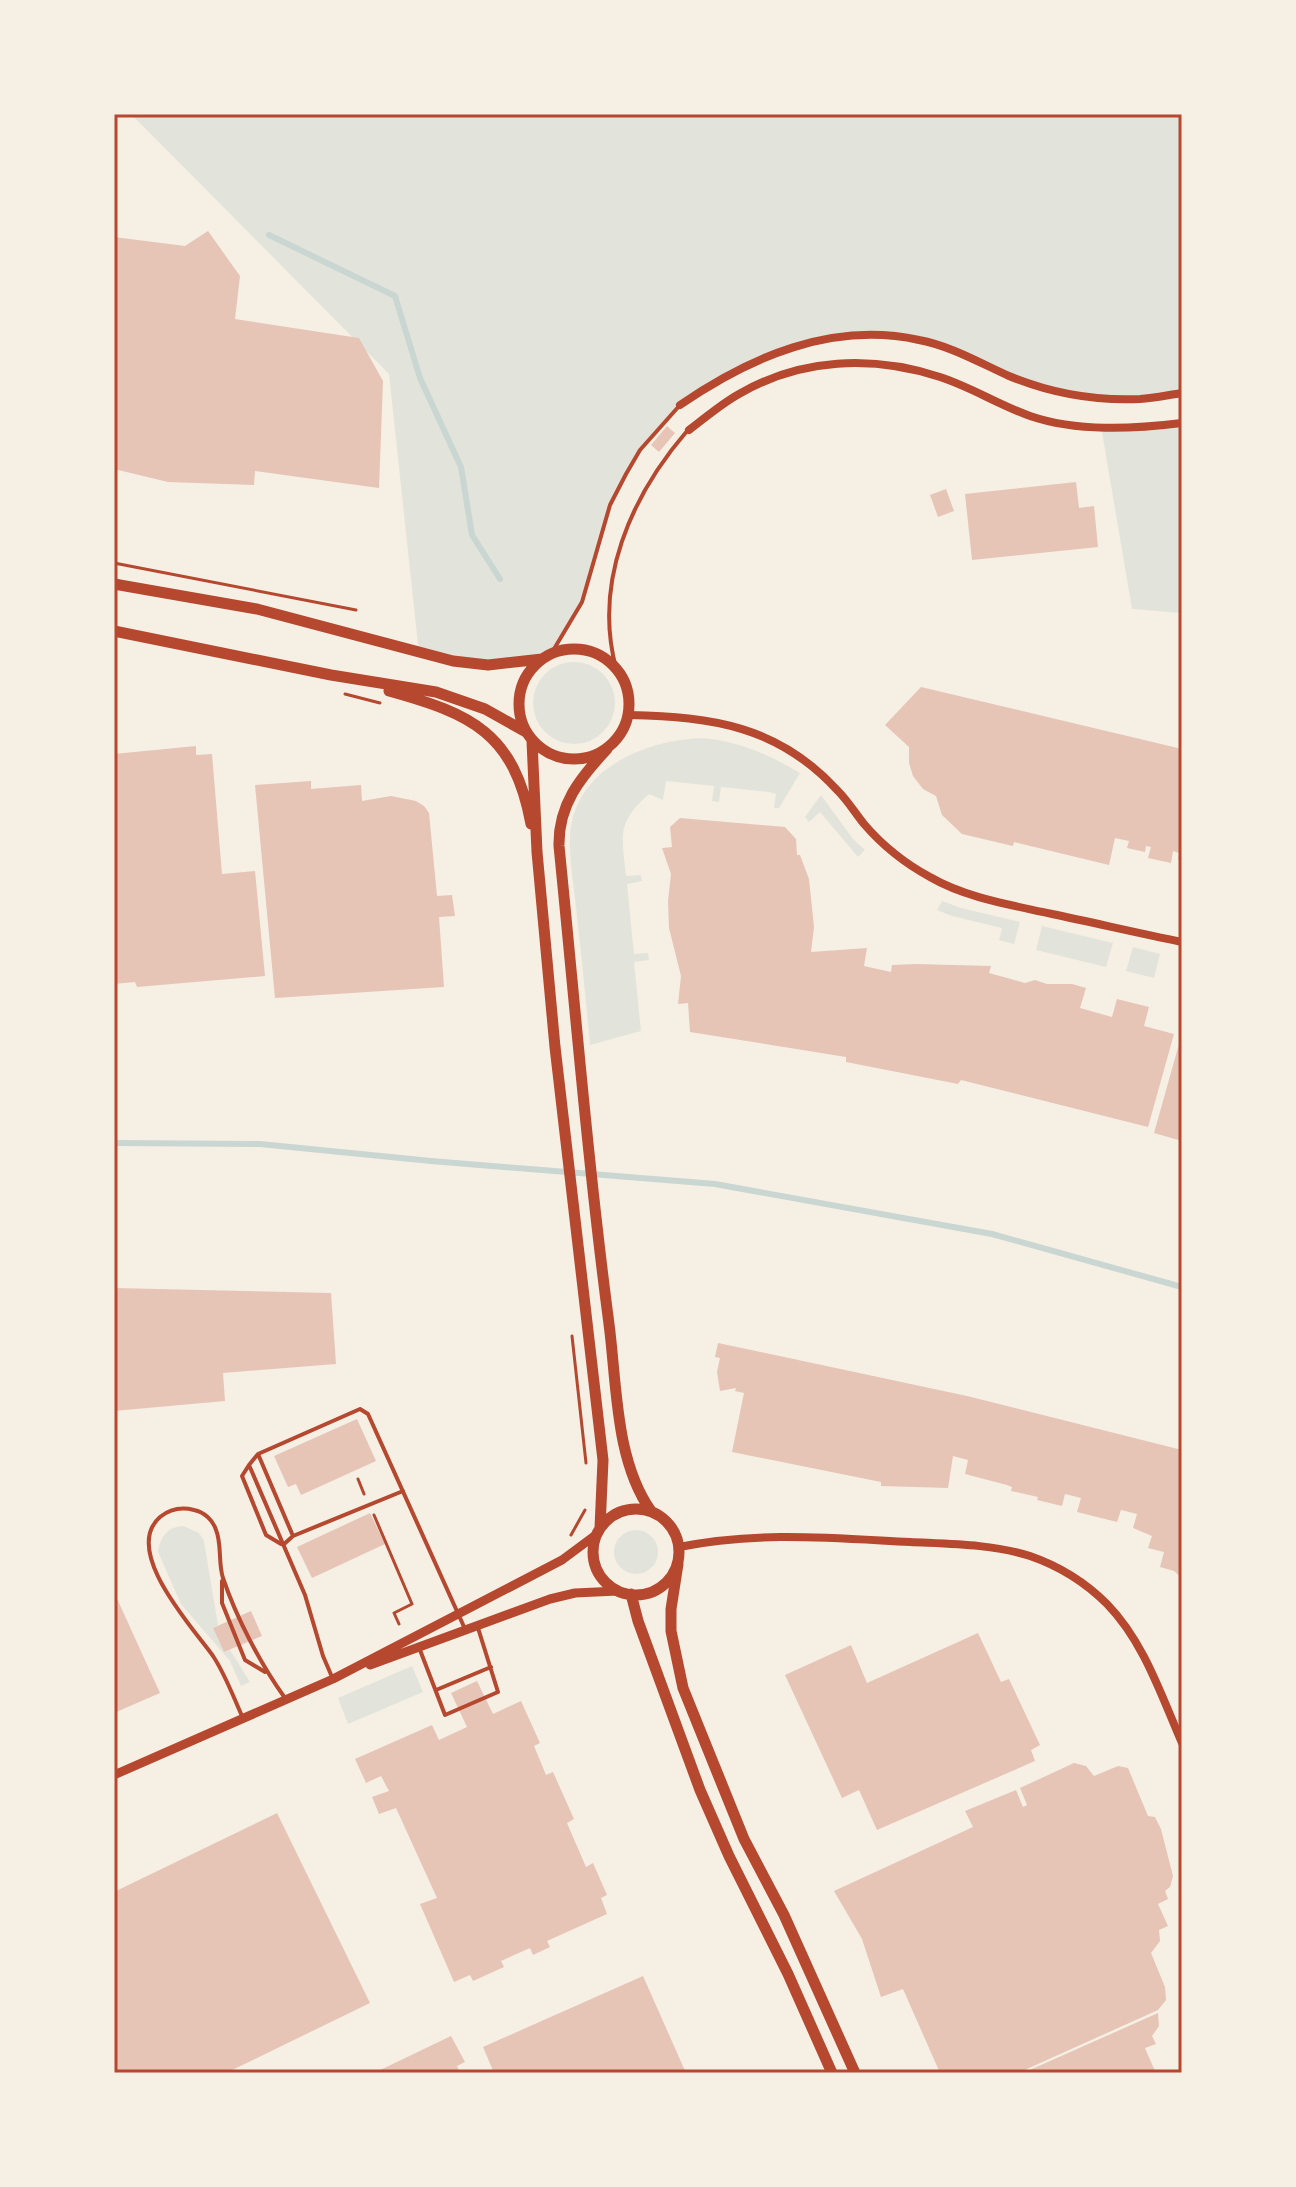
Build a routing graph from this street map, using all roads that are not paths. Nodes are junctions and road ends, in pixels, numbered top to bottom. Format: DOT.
graph roads {
  1 [pos="1182,393"];
  2 [pos="680,405"];
  3 [pos="1182,423"];
  4 [pos="689,430"];
  5 [pos="114,584"];
  6 [pos="114,631"];
  7 [pos="546,657"];
  8 [pos="616,668"];
  9 [pos="331,675"];
  10 [pos="629,715"];
  11 [pos="529,736"];
  12 [pos="607,749"];
  13 [pos="537,852"];
  14 [pos="1182,942"];
  15 [pos="258,1454"];
  16 [pos="249,1465"];
  17 [pos="403,1491"];
  18 [pos="651,1511"];
  19 [pos="598,1531"];
  20 [pos="293,1536"];
  21 [pos="283,1545"];
  22 [pos="679,1547"];
  23 [pos="678,1564"];
  24 [pos="222,1577"];
  25 [pos="618,1591"];
  26 [pos="631,1594"];
  27 [pos="458,1613"];
  28 [pos="478,1625"];
  29 [pos="465,1630"];
  30 [pos="418,1647"];
  31 [pos="491,1667"];
  32 [pos="267,1674"];
  33 [pos="333,1679"];
  34 [pos="436,1690"];
  35 [pos="286,1700"];
  36 [pos="243,1719"];
  37 [pos="1182,1743"];
  38 [pos="114,1775"];
  39 [pos="832,2073"];
  40 [pos="855,2073"];
  1 -- 2 [label="street"];
  2 -- 7 [label="lane"];
  3 -- 4 [label="street"];
  4 -- 8 [label="lane"];
  5 -- 7 [label="main road"];
  6 -- 9 [label="main road"];
  7 -- 8 [label="main road"];
  7 -- 11 [label="main road"];
  8 -- 10 [label="main road"];
  9 -- 11 [label="main road"];
  9 -- 13 [label="main road"];
  10 -- 12 [label="main road"];
  10 -- 14 [label="street"];
  11 -- 12 [label="main road"];
  11 -- 13 [label="main road"];
  12 -- 18 [label="main road"];
  13 -- 19 [label="main road"];
  15 -- 16 [label="lane"];
  15 -- 17 [label="lane"];
  15 -- 20 [label="lane"];
  16 -- 21 [label="lane"];
  16 -- 21 [label="lane"];
  17 -- 20 [label="lane"];
  17 -- 27 [label="lane"];
  18 -- 19 [label="main road"];
  18 -- 22 [label="main road"];
  19 -- 25 [label="main road"];
  19 -- 27 [label="street"];
  20 -- 21 [label="lane"];
  21 -- 33 [label="lane"];
  22 -- 23 [label="main road"];
  22 -- 37 [label="street"];
  23 -- 26 [label="main road"];
  23 -- 40 [label="main road"];
  24 -- 32 [label="lane"];
  24 -- 32 [label="lane"];
  24 -- 36 [label="lane"];
  25 -- 26 [label="main road"];
  25 -- 28 [label="street"];
  26 -- 39 [label="main road"];
  27 -- 29 [label="lane"];
  27 -- 33 [label="street"];
  28 -- 29 [label="street"];
  28 -- 31 [label="lane"];
  29 -- 30 [label="street"];
  30 -- 33 [label="street"];
  30 -- 34 [label="lane"];
  31 -- 34 [label="lane"];
  31 -- 34 [label="lane"];
  32 -- 35 [label="lane"];
  33 -- 35 [label="street"];
  35 -- 36 [label="street"];
  36 -- 38 [label="street"];
}
